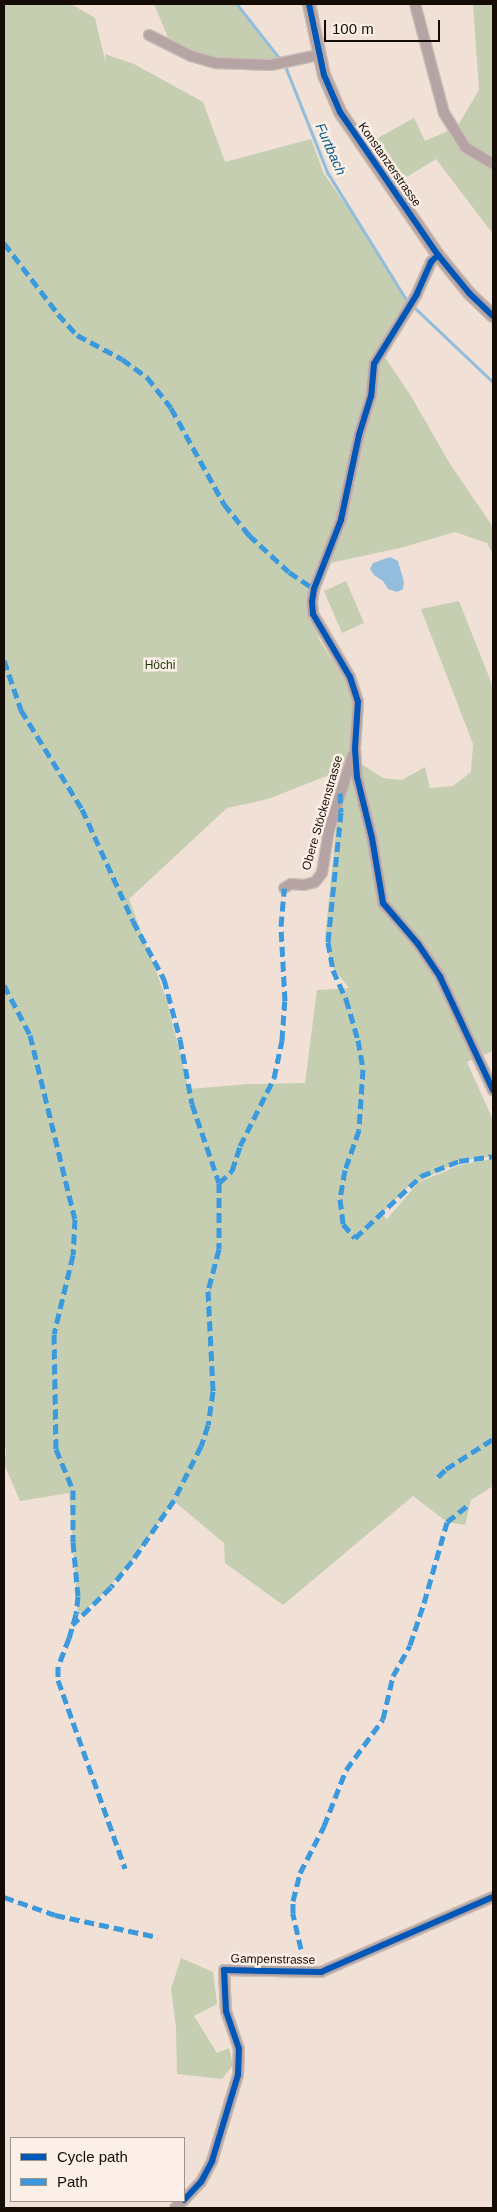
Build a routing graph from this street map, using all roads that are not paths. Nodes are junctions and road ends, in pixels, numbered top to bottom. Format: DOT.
graph roads {
  1 [pos="309,4"];
  2 [pos="415,4"];
  3 [pos="149,35"];
  4 [pos="318,55"];
  5 [pos="492,164"];
  6 [pos="438,255"];
  7 [pos="493,316"];
  8 [pos="355,749"];
  9 [pos="284,888"];
  10 [pos="493,1090"];
  11 [pos="493,1897"];
  12 [pos="185,2198"];
  1 -- 4 [label="main road, Konstanzerstrasse"];
  2 -- 5 [label="street"];
  3 -- 4 [label="street"];
  4 -- 6 [label="main road, Konstanzerstrasse"];
  6 -- 7 [label="main road, Konstanzerstrasse"];
  6 -- 8 [label="street"];
  8 -- 9 [label="street, Obere Stöckenstrasse"];
  8 -- 10 [label="street"];
  11 -- 12 [label="street, Gampenstrasse"];
}
